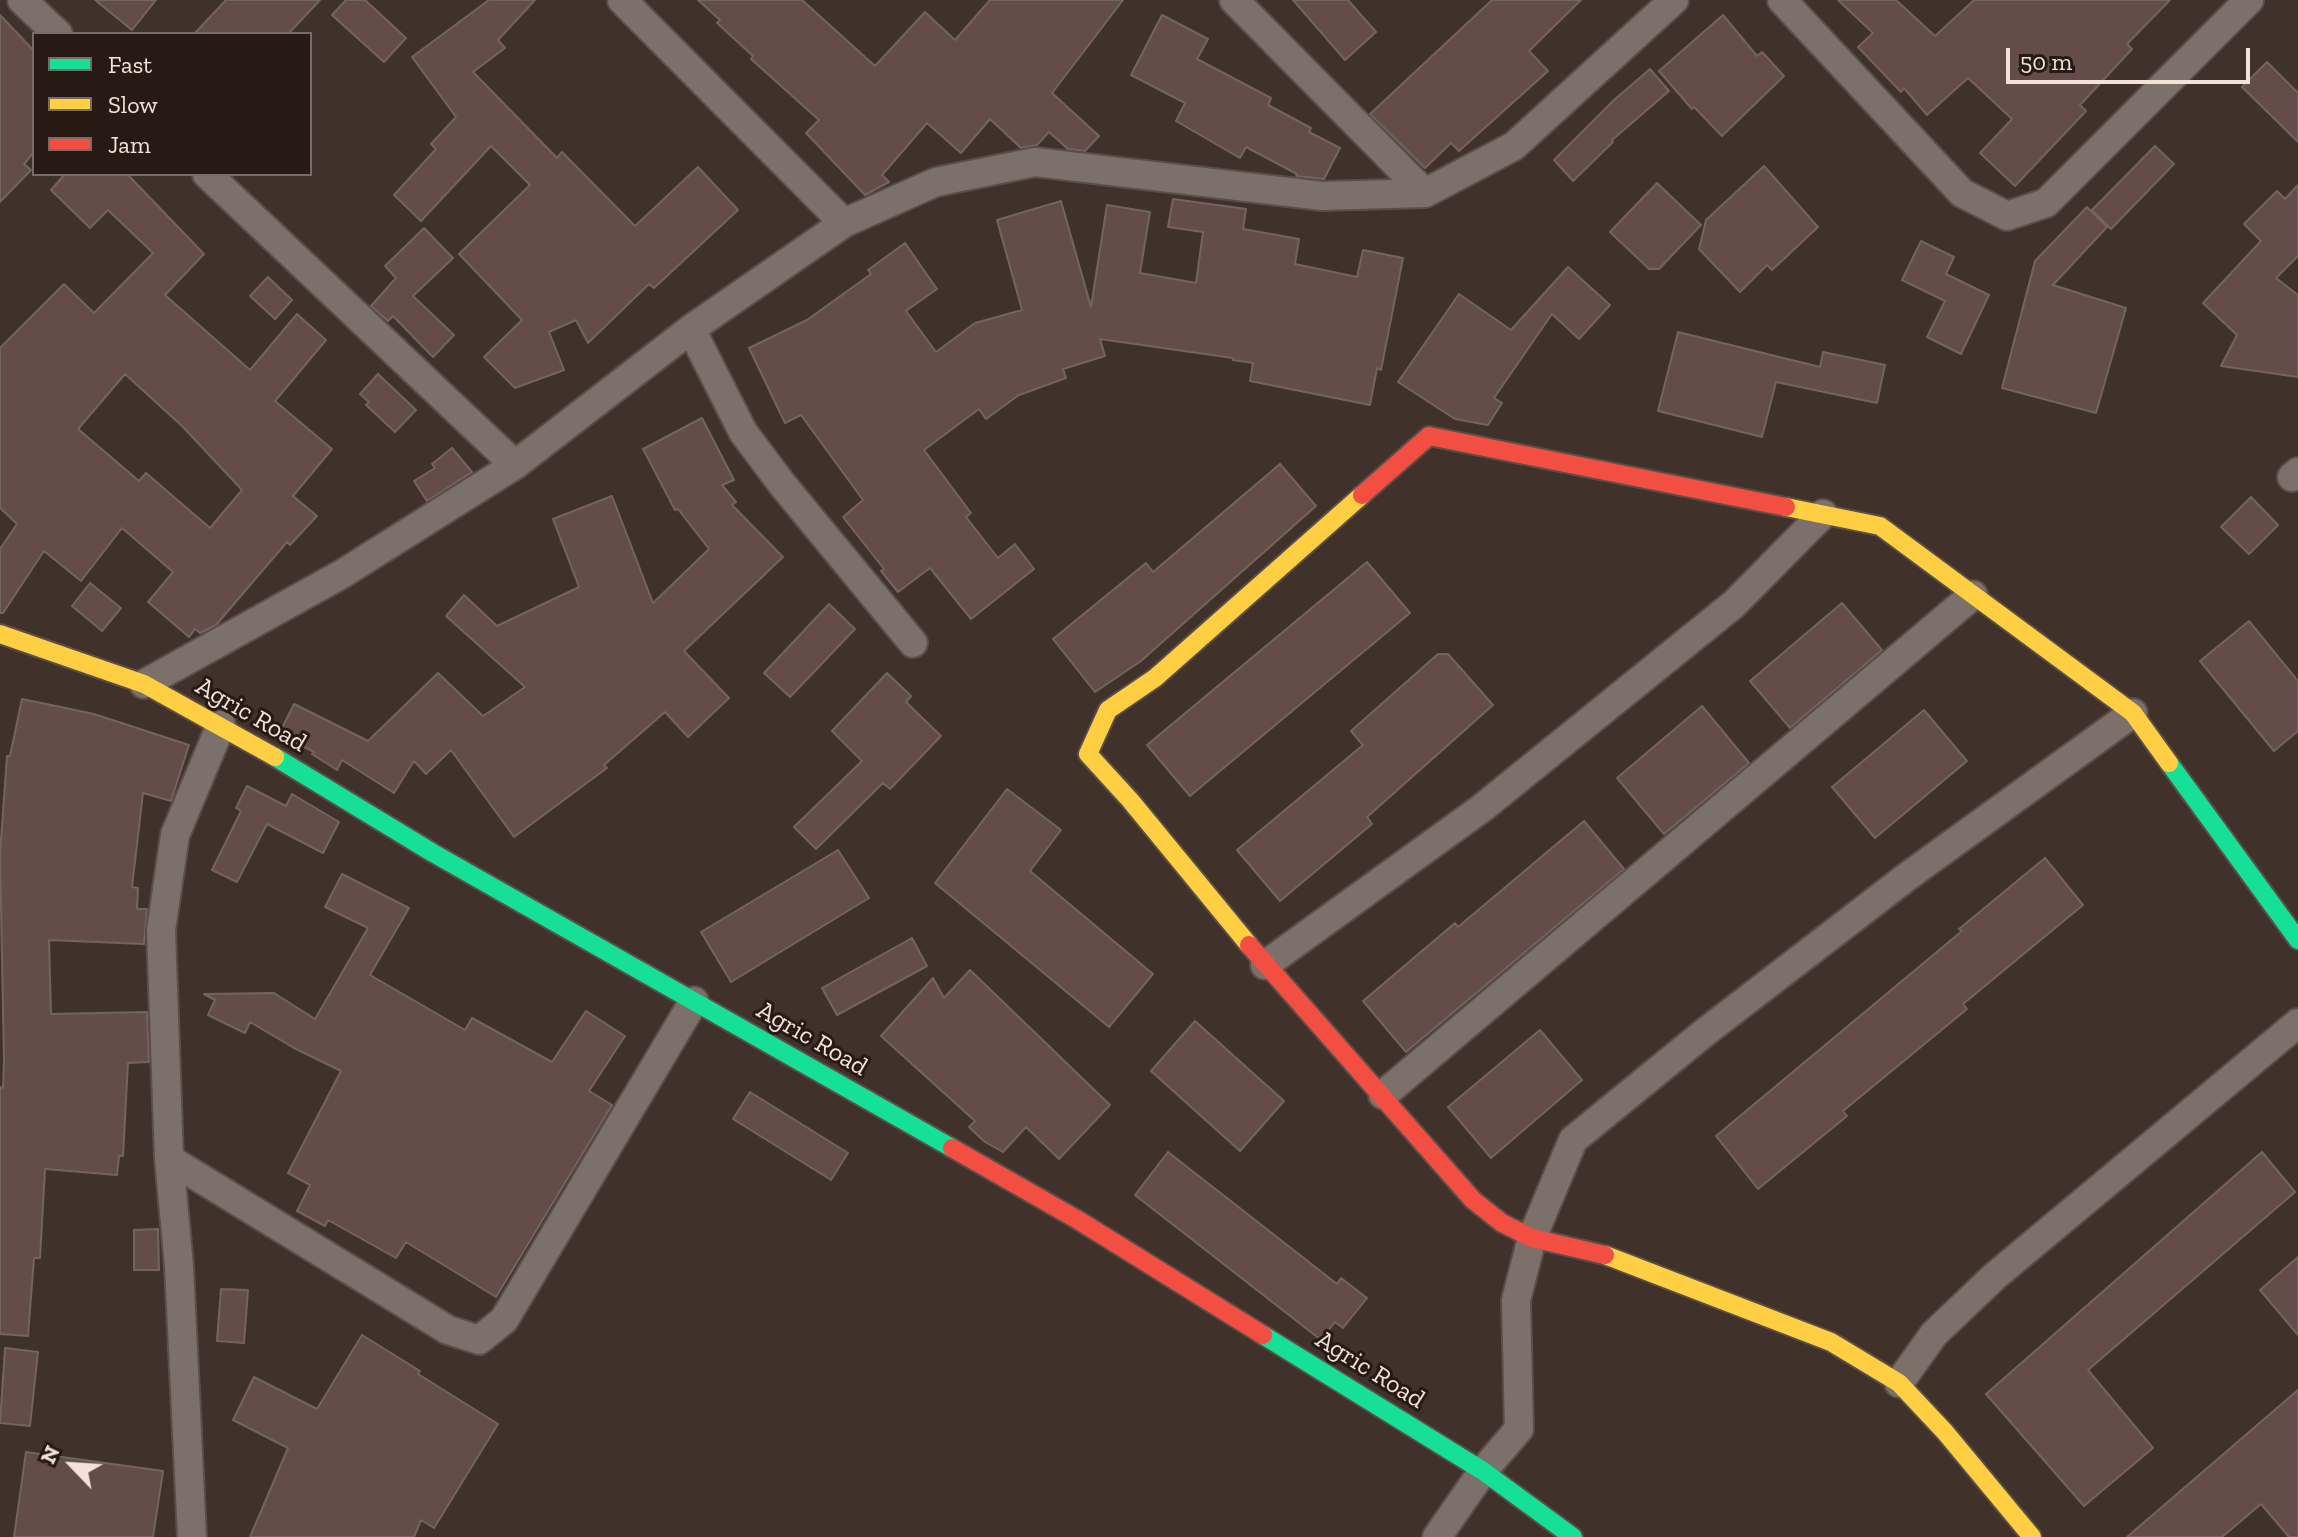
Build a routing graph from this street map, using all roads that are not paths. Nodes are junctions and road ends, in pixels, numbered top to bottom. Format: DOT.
graph roads {
  1 [pos="22,0"];
  2 [pos="622,0"];
  3 [pos="1234,0"];
  4 [pos="1674,0"];
  5 [pos="1782,0"];
  6 [pos="2249,0"];
  7 [pos="56,32"];
  8 [pos="209,176"];
  9 [pos="1425,193"];
  10 [pos="844,223"];
  11 [pos="691,329"];
  12 [pos="515,465"];
  13 [pos="1823,514"];
  14 [pos="1973,595"];
  15 [pos="0,634"];
  16 [pos="913,643"];
  17 [pos="144,684"];
  18 [pos="2133,713"];
  19 [pos="221,725"];
  20 [pos="2298,940"];
  21 [pos="1265,965"];
  22 [pos="694,1001"];
  23 [pos="2298,1023"];
  24 [pos="1383,1095"];
  25 [pos="169,1159"];
  26 [pos="1532,1238"];
  27 [pos="1899,1383"];
  28 [pos="1483,1471"];
  29 [pos="192,1537"];
  30 [pos="1437,1537"];
  31 [pos="1573,1537"];
  32 [pos="2032,1537"];
  1 -- 7 [label="street"];
  2 -- 10 [label="street"];
  3 -- 9 [label="street"];
  4 -- 9 [label="street"];
  5 -- 6 [label="street"];
  8 -- 12 [label="street"];
  9 -- 10 [label="street"];
  10 -- 11 [label="street"];
  11 -- 12 [label="street"];
  11 -- 16 [label="street"];
  12 -- 17 [label="street"];
  13 -- 14 [label="street"];
  13 -- 21 [label="street"];
  13 -- 21 [label="street"];
  14 -- 18 [label="street"];
  14 -- 24 [label="street"];
  15 -- 17 [label="street, Agric Road"];
  17 -- 19 [label="street, Agric Road"];
  18 -- 20 [label="street"];
  18 -- 26 [label="street"];
  19 -- 22 [label="street, Agric Road"];
  19 -- 25 [label="street"];
  21 -- 24 [label="street"];
  22 -- 25 [label="street"];
  22 -- 28 [label="street, Agric Road"];
  23 -- 27 [label="street"];
  24 -- 26 [label="street"];
  25 -- 29 [label="street"];
  26 -- 27 [label="street"];
  26 -- 28 [label="street"];
  27 -- 32 [label="street"];
  28 -- 30 [label="street"];
  28 -- 31 [label="street, Agric Road"];
}
